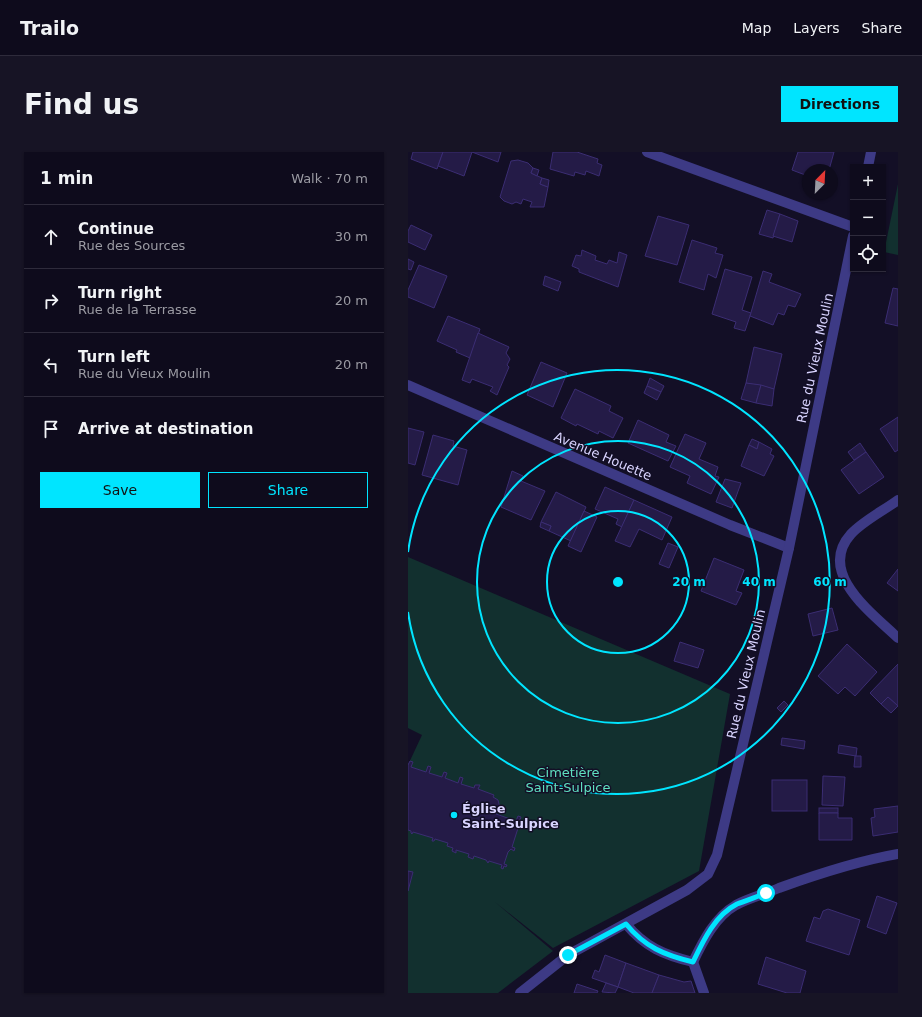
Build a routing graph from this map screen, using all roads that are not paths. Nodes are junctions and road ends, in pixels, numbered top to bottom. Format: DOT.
graph roads {
  1 [pos="646,152"];
  2 [pos="871,152"];
  3 [pos="869,164"];
  4 [pos="850,226"];
  5 [pos="850,251"];
  6 [pos="408,385"];
  7 [pos="898,500"];
  8 [pos="789,548"];
  9 [pos="898,638"];
  10 [pos="898,854"];
  11 [pos="626,924"];
  12 [pos="693,962"];
  13 [pos="520,993"];
  14 [pos="704,993"];
  1 -- 4 [label="street"];
  2 -- 3 [label="street"];
  5 -- 8 [label="street, Rue du Vieux Moulin"];
  6 -- 8 [label="street, Avenue Houette"];
  7 -- 9 [label="street"];
  8 -- 11 [label="street, Rue du Vieux Moulin"];
  10 -- 12 [label="street"];
  11 -- 12 [label="street"];
  11 -- 13 [label="street, Rue du Vieux Moulin"];
  12 -- 14 [label="street"];
}
